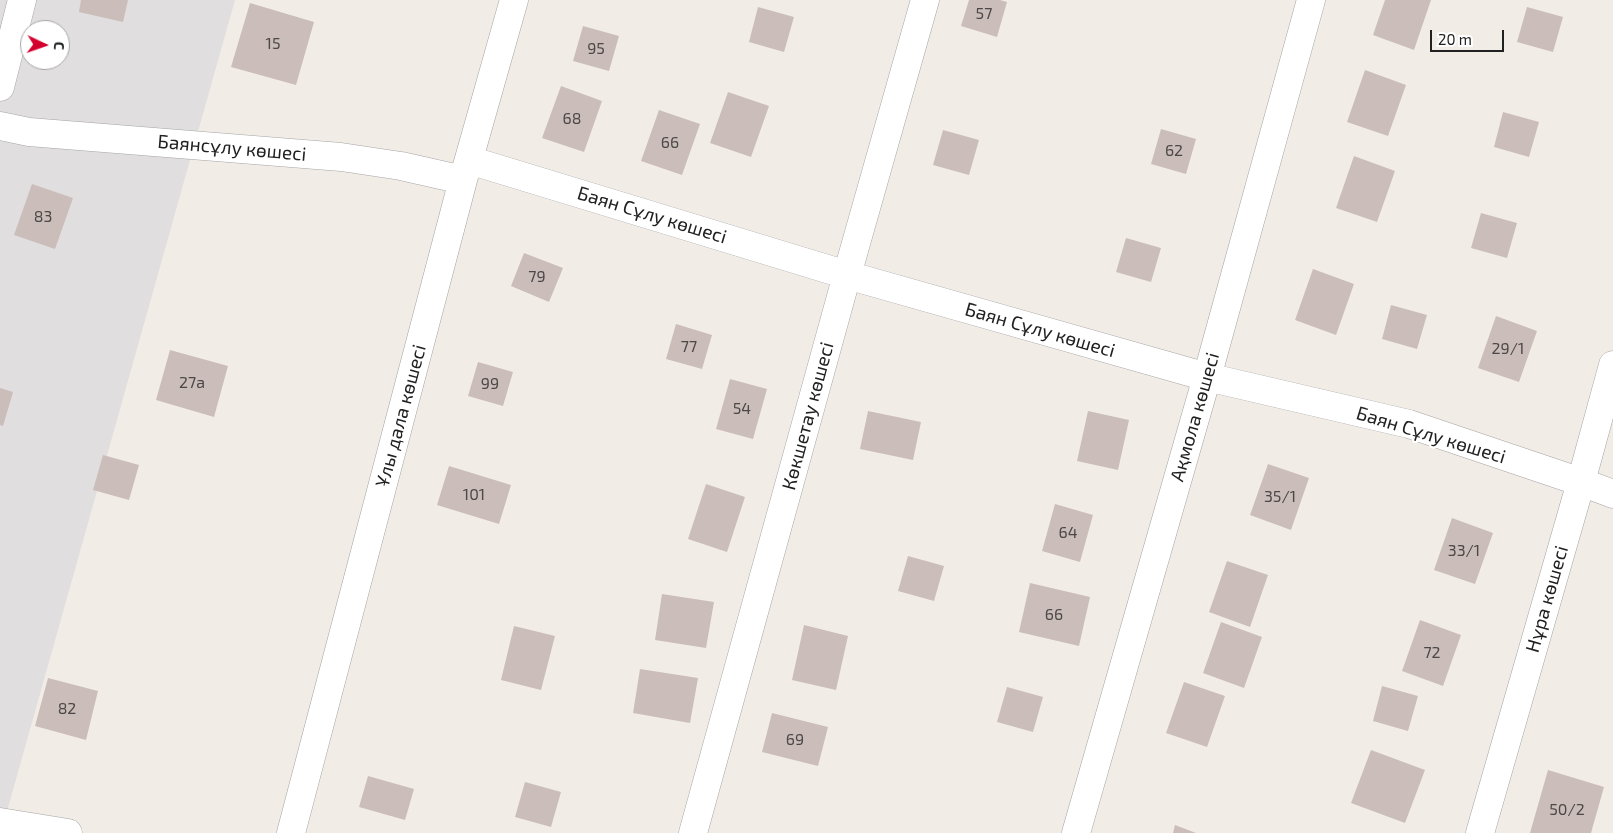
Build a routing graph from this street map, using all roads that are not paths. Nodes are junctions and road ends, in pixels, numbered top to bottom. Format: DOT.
graph roads {
  1 [pos="22,0"];
  2 [pos="514,0"];
  3 [pos="925,0"];
  4 [pos="1312,0"];
  5 [pos="0,87"];
  6 [pos="0,126"];
  7 [pos="466,170"];
  8 [pos="847,275"];
  9 [pos="1613,364"];
  10 [pos="1207,377"];
  11 [pos="1581,482"];
  12 [pos="1613,494"];
  13 [pos="0,822"];
  14 [pos="68,833"];
  15 [pos="290,833"];
  16 [pos="693,833"];
  17 [pos="1076,833"];
  18 [pos="1480,833"];
  1 -- 5 [label="street"];
  2 -- 7 [label="street, Ұлы дала көшесі"];
  3 -- 8 [label="street, Көкшетау көшесі"];
  4 -- 10 [label="street, Ақмола көшесі"];
  6 -- 7 [label="street, Баянсұлу көшесі"];
  7 -- 8 [label="street, Баян Сұлу көшесі"];
  7 -- 15 [label="street, Ұлы дала көшесі"];
  8 -- 10 [label="street, Баян Сұлу көшесі"];
  8 -- 16 [label="street, Көкшетау көшесі"];
  9 -- 11 [label="street, Нұра көшесі"];
  10 -- 11 [label="street, Баян Сұлу көшесі"];
  10 -- 17 [label="street, Ақмола көшесі"];
  11 -- 12 [label="street, Баян Сұлу көшесі"];
  11 -- 18 [label="street, Нұра көшесі"];
  13 -- 14 [label="street"];
}
